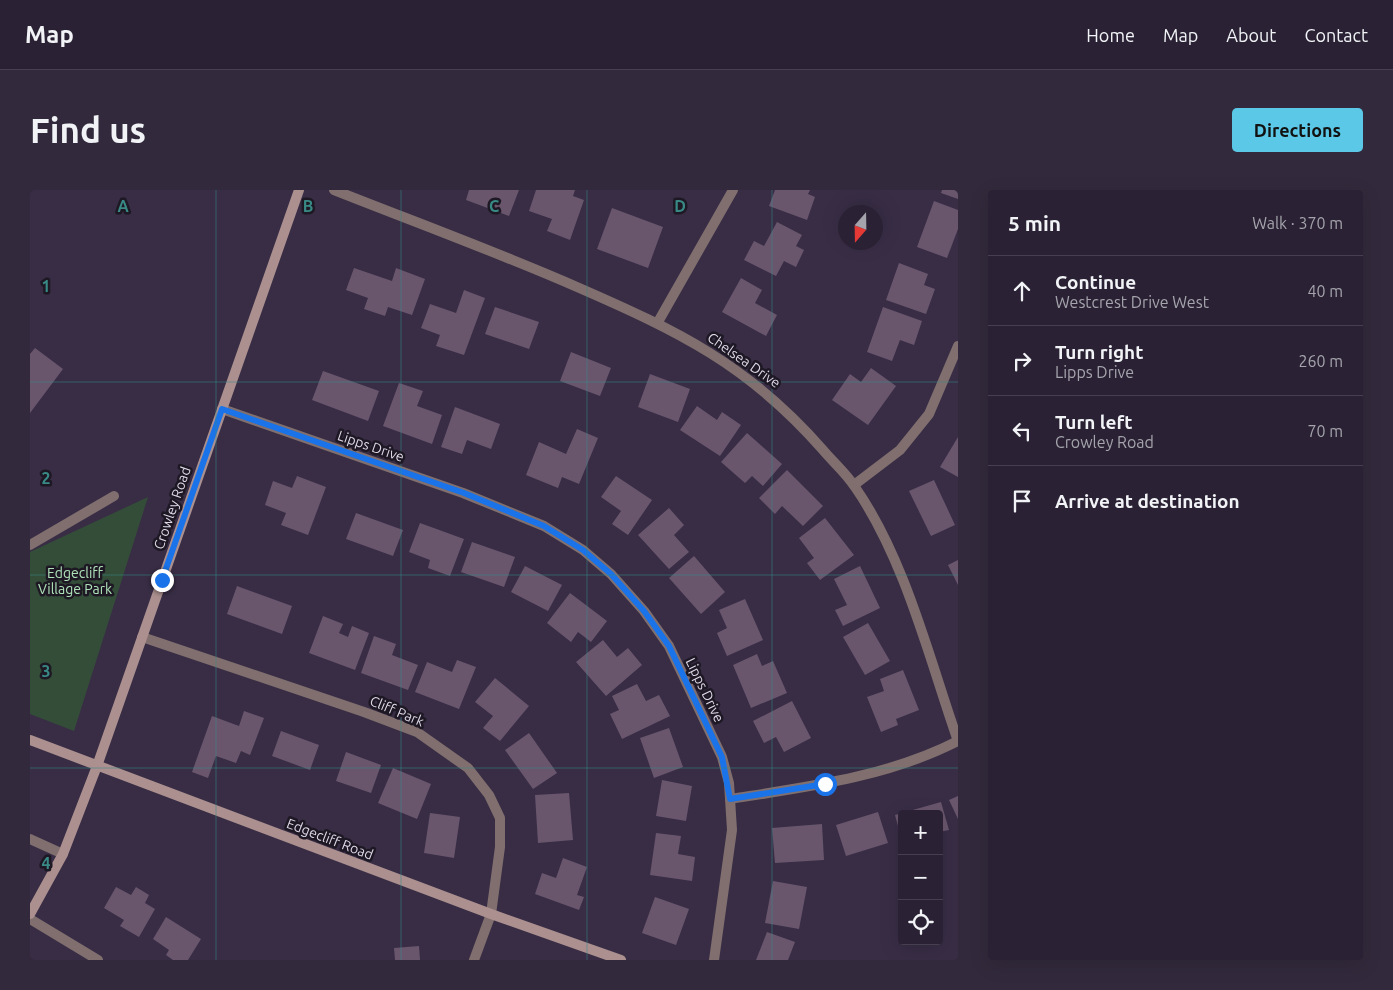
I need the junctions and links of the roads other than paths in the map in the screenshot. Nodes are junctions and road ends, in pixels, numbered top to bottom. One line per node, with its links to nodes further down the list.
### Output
1 (299, 190): 6 (main road, Crowley Road)
2 (334, 190): 4 (street, Chelsea Drive)
3 (733, 190): 4 (street)
4 (658, 322): 7 (street, Chelsea Drive)
5 (958, 346): 7 (street)
6 (222, 409): 10 (main road, Crowley Road); 14 (street, Lipps Drive)
7 (854, 485): 12 (street, Chelsea Drive)
8 (114, 496): 9 (street)
9 (30, 545)
10 (142, 637): 13 (main road, Crowley Road); 18 (street, Cliff Park)
11 (30, 740): 13 (main road, Edgecliff Road)
12 (958, 741): 14 (street)
13 (97, 766): 16 (main road, Crowley Road); 18 (main road, Edgecliff Road)
14 (730, 799): 23 (street, Lipps Drive)
15 (30, 839): 16 (street)
16 (63, 854): 17 (main road, Crowley Road)
17 (30, 914)
18 (491, 914): 21 (street, Cliff Park); 22 (main road, Edgecliff Road)
19 (30, 919): 20 (street)
20 (98, 960)
21 (474, 960)
22 (621, 960)
23 (714, 960)

